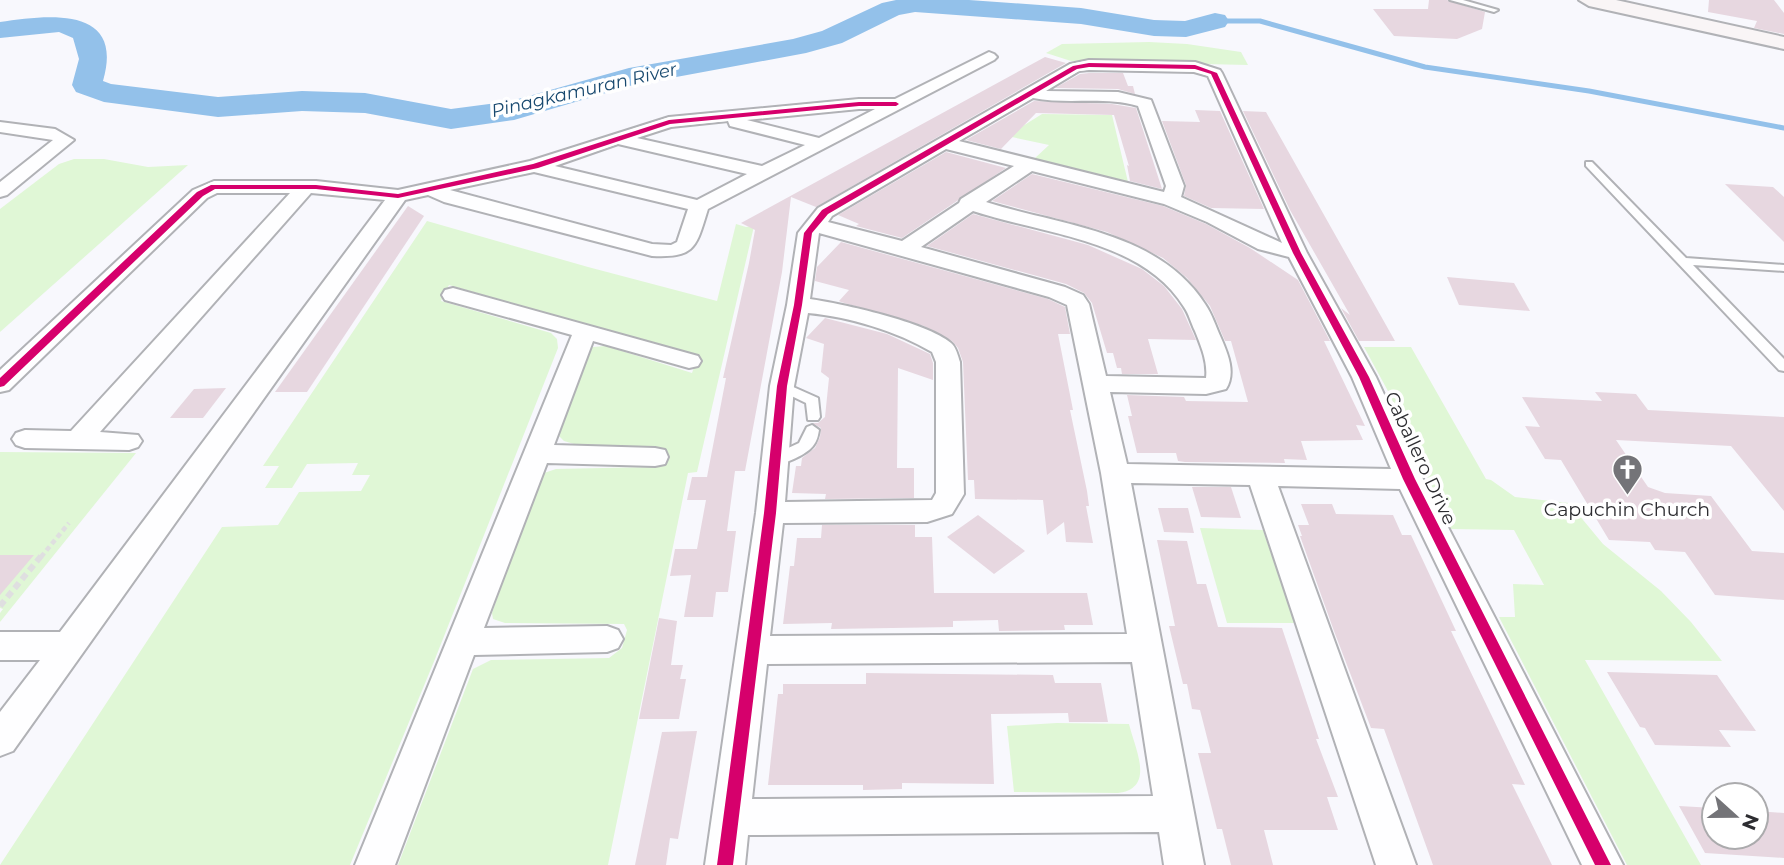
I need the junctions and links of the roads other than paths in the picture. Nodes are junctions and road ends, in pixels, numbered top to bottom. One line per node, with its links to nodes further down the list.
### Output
1 (1454, 0): 2 (lane)
2 (1494, 0)
3 (1589, 0): 4 (main road)
4 (1784, 43)
5 (989, 57): 7 (street)
6 (1033, 93): 12 (street); 21 (street); 26 (street, Caballero Drive)
7 (896, 104): 8 (street); 11 (street)
8 (728, 116): 10 (street); 11 (street)
9 (0, 127): 19 (street)
10 (617, 139): 15 (street); 16 (street)
11 (819, 143): 16 (street)
12 (944, 143): 13 (street); 24 (street)
13 (1030, 164): 21 (street); 22 (street)
14 (1588, 164): 27 (lane)
15 (536, 166): 18 (street); 23 (street)
16 (762, 172): 23 (street)
17 (306, 187): 20 (street); 34 (street); 38 (street)
18 (432, 187): 20 (street); 23 (street)
19 (0, 191)
20 (398, 197): 50 (street)
21 (1171, 200): 26 (street)
22 (968, 203): 25 (street); 35 (street)
23 (699, 206)
24 (812, 226): 25 (street); 30 (street)
25 (904, 249): 35 (street)
26 (1297, 253): 45 (street, Caballero Drive)
27 (1681, 261): 28 (lane); 33 (lane)
28 (1784, 268)
29 (453, 295): 31 (street)
30 (798, 305): 36 (street); 46 (street)
31 (584, 334): 32 (street); 40 (street)
32 (689, 361)
33 (1784, 367)
34 (0, 384)
35 (1095, 384): 43 (street)
36 (782, 386): 42 (street); 42 (lane)
37 (25, 439): 38 (street)
38 (78, 440): 39 (street)
39 (129, 440)
40 (536, 454): 41 (street); 48 (street)
41 (655, 457)
42 (776, 460): 46 (street)
43 (1115, 473): 44 (street); 51 (street)
44 (1259, 475): 45 (street); 59 (street)
45 (1409, 479): 60 (street, Caballero Drive)
46 (770, 513): 52 (street)
47 (607, 639): 48 (street)
48 (463, 642): 56 (street)
49 (0, 646): 50 (street)
50 (69, 646): 53 (street)
51 (1144, 648): 52 (street); 54 (street)
52 (752, 650): 55 (street)
53 (0, 740)
54 (1174, 814): 55 (street); 58 (street)
55 (732, 817): 57 (street)
56 (375, 865)
57 (725, 865)
58 (1184, 865)
59 (1396, 865)
60 (1603, 865)

